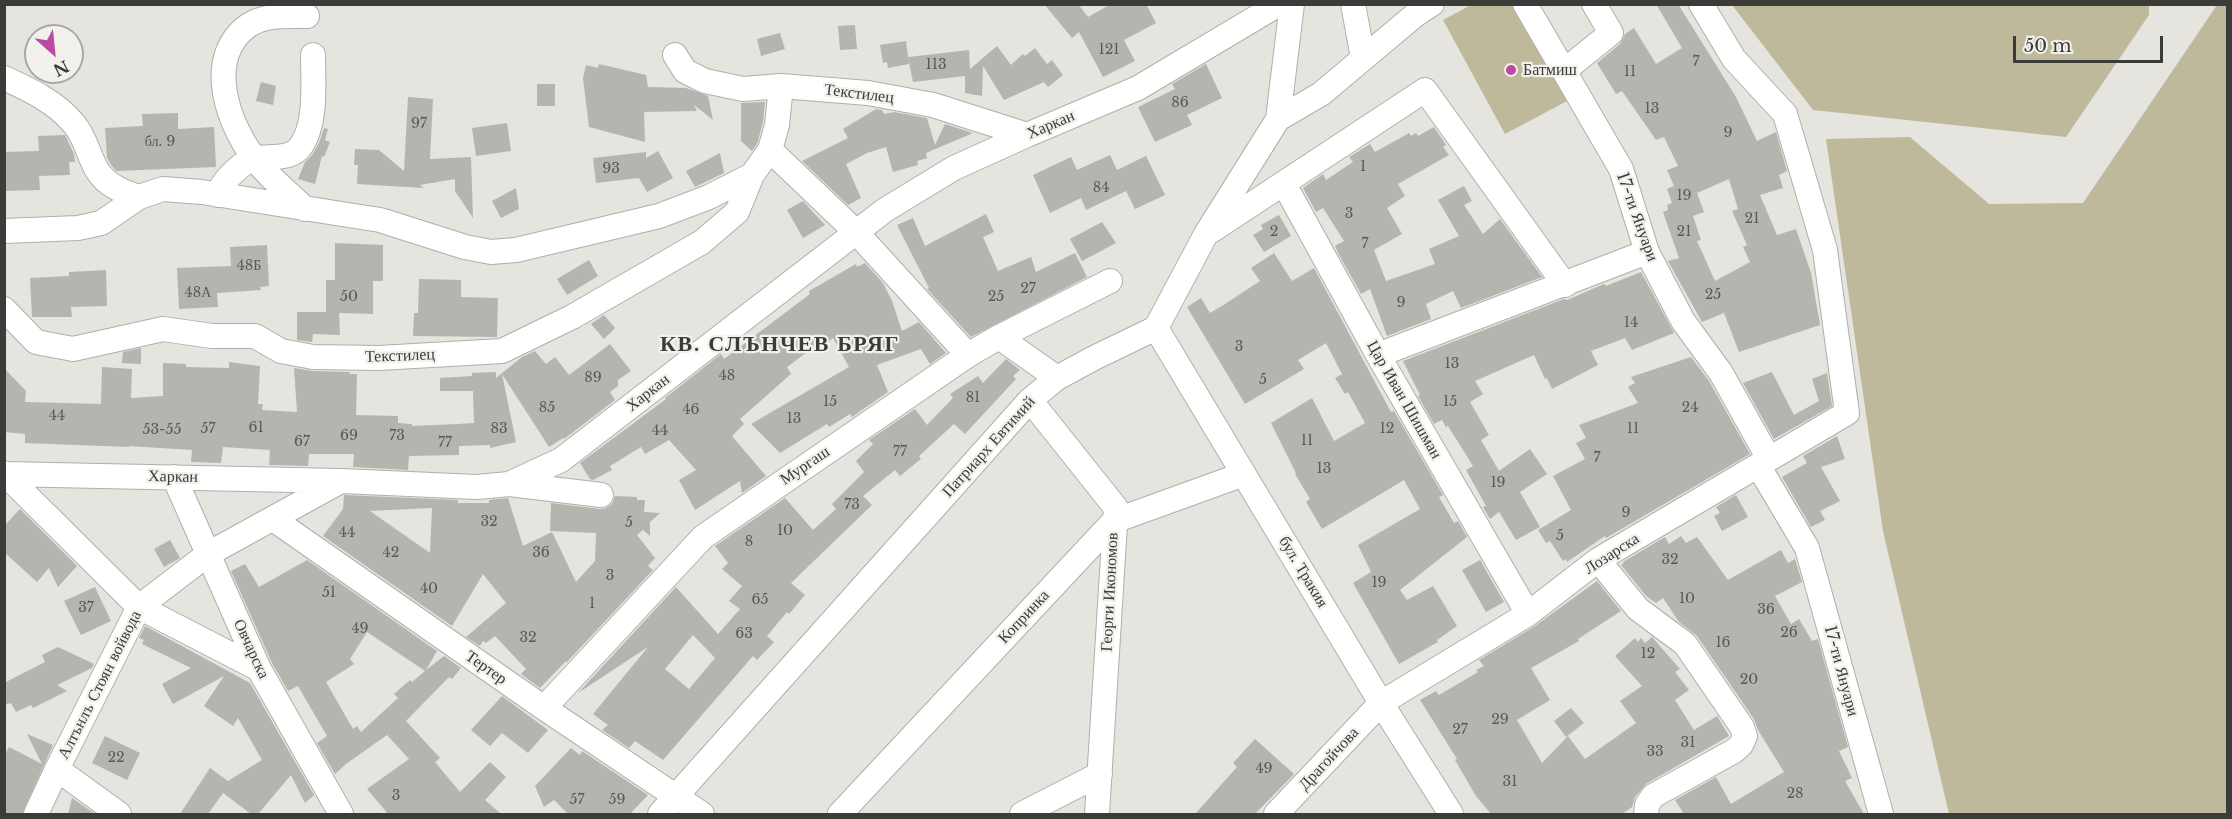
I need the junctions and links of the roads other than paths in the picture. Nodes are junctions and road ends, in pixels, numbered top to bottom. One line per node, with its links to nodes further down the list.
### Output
1 (1278, 4): 16 (street, Харкан)
2 (1292, 4): 15 (street)
3 (1353, 4): 11 (street)
4 (1432, 4): 11 (street)
5 (1525, 4): 12 (street, 17-ти Януари)
6 (1594, 4): 12 (street)
7 (1701, 4): 37 (street, Лозарска)
8 (307, 16): 18 (street)
9 (313, 55): 18 (street)
10 (675, 55): 14 (street)
11 (1363, 58): 15 (street)
12 (1564, 71): 27 (street, 17-ти Януари)
13 (4, 78): 22 (street)
14 (781, 86): 16 (street, Текстилец); 17 (street, Текстилец)
15 (1278, 119): 26 (street)
16 (1027, 135): 25 (street, Харкан)
17 (770, 150): 19 (street, Текстилец); 25 (street)
18 (254, 158): 21 (street); 23 (street)
19 (752, 175): 23 (street, Текстилец); 30 (street, Текстилец)
20 (1284, 184): 26 (street); 29 (street); 34 (street, Цар Иван Шишман)
21 (218, 195): 22 (street, Текстилец); 23 (street, Текстилец)
22 (139, 197): 24 (street, Текстилец)
23 (305, 209)
24 (4, 231)
25 (856, 232): 33 (street); 42 (street, Харкан)
26 (1206, 234): 31 (street)
27 (1647, 252): 29 (street); 37 (street, 17-ти Януари)
28 (1110, 281): 32 (street, Мургаш)
29 (1565, 285): 34 (street)
30 (4, 309)
31 (1156, 328): 35 (street, Патриарх Евтимий); 39 (street, бул. Тракия)
32 (999, 337): 33 (street, Мургаш); 35 (street)
33 (968, 355): 52 (street, Мургаш)
34 (1378, 355): 49 (street, Цар Иван Шишман)
35 (1057, 378): 36 (street, Патриарх Евтимий)
36 (1030, 400): 45 (street, Георги Икономов); 55 (street, Патриарх Евтимий)
37 (1764, 463): 47 (street, Лозарска); 66 (street, 17-ти Януари)
38 (5, 473): 40 (street, Харкан); 48 (street, Харкан)
39 (1244, 474): 45 (street, Копринка); 51 (street, бул. Тракия)
40 (174, 477): 41 (street, Харкан); 46 (street, Овчарска)
41 (341, 481): 42 (street, Харкан); 44 (street, Алтънлъ Стоян войвода)
42 (509, 484): 43 (street)
43 (601, 495)
44 (273, 519): 46 (street, Алтънлъ Стоян войвода); 52 (street, Тертер)
45 (1113, 521): 54 (street, Георги Икономов); 60 (street, Копринка)
46 (208, 554): 48 (street, Алтънлъ Стоян войвода); 50 (street, Овчарска)
47 (1598, 560): 49 (street, Лозарска); 65 (street)
48 (139, 607): 50 (street, Харкан); 53 (street, Алтънлъ Стоян войвода)
49 (1528, 614): 51 (street, Лозарска)
50 (259, 669): 58 (street, Овчарска)
51 (1381, 703): 63 (street, Драгойчова); 64 (street, бул. Тракия)
52 (544, 708): 55 (street, Тертер)
53 (57, 769): 56 (street, Алтънлъ Стоян войвода); 57 (street)
54 (1100, 774): 61 (street); 62 (street, Георги Икономов)
55 (668, 806): 59 (street, Тертер)
56 (36, 814)
57 (119, 814)
58 (341, 814)
59 (702, 814)
60 (840, 814)
61 (1022, 814)
62 (1097, 814)
63 (1276, 814)
64 (1451, 814)
65 (1646, 814)
66 (1881, 814)

